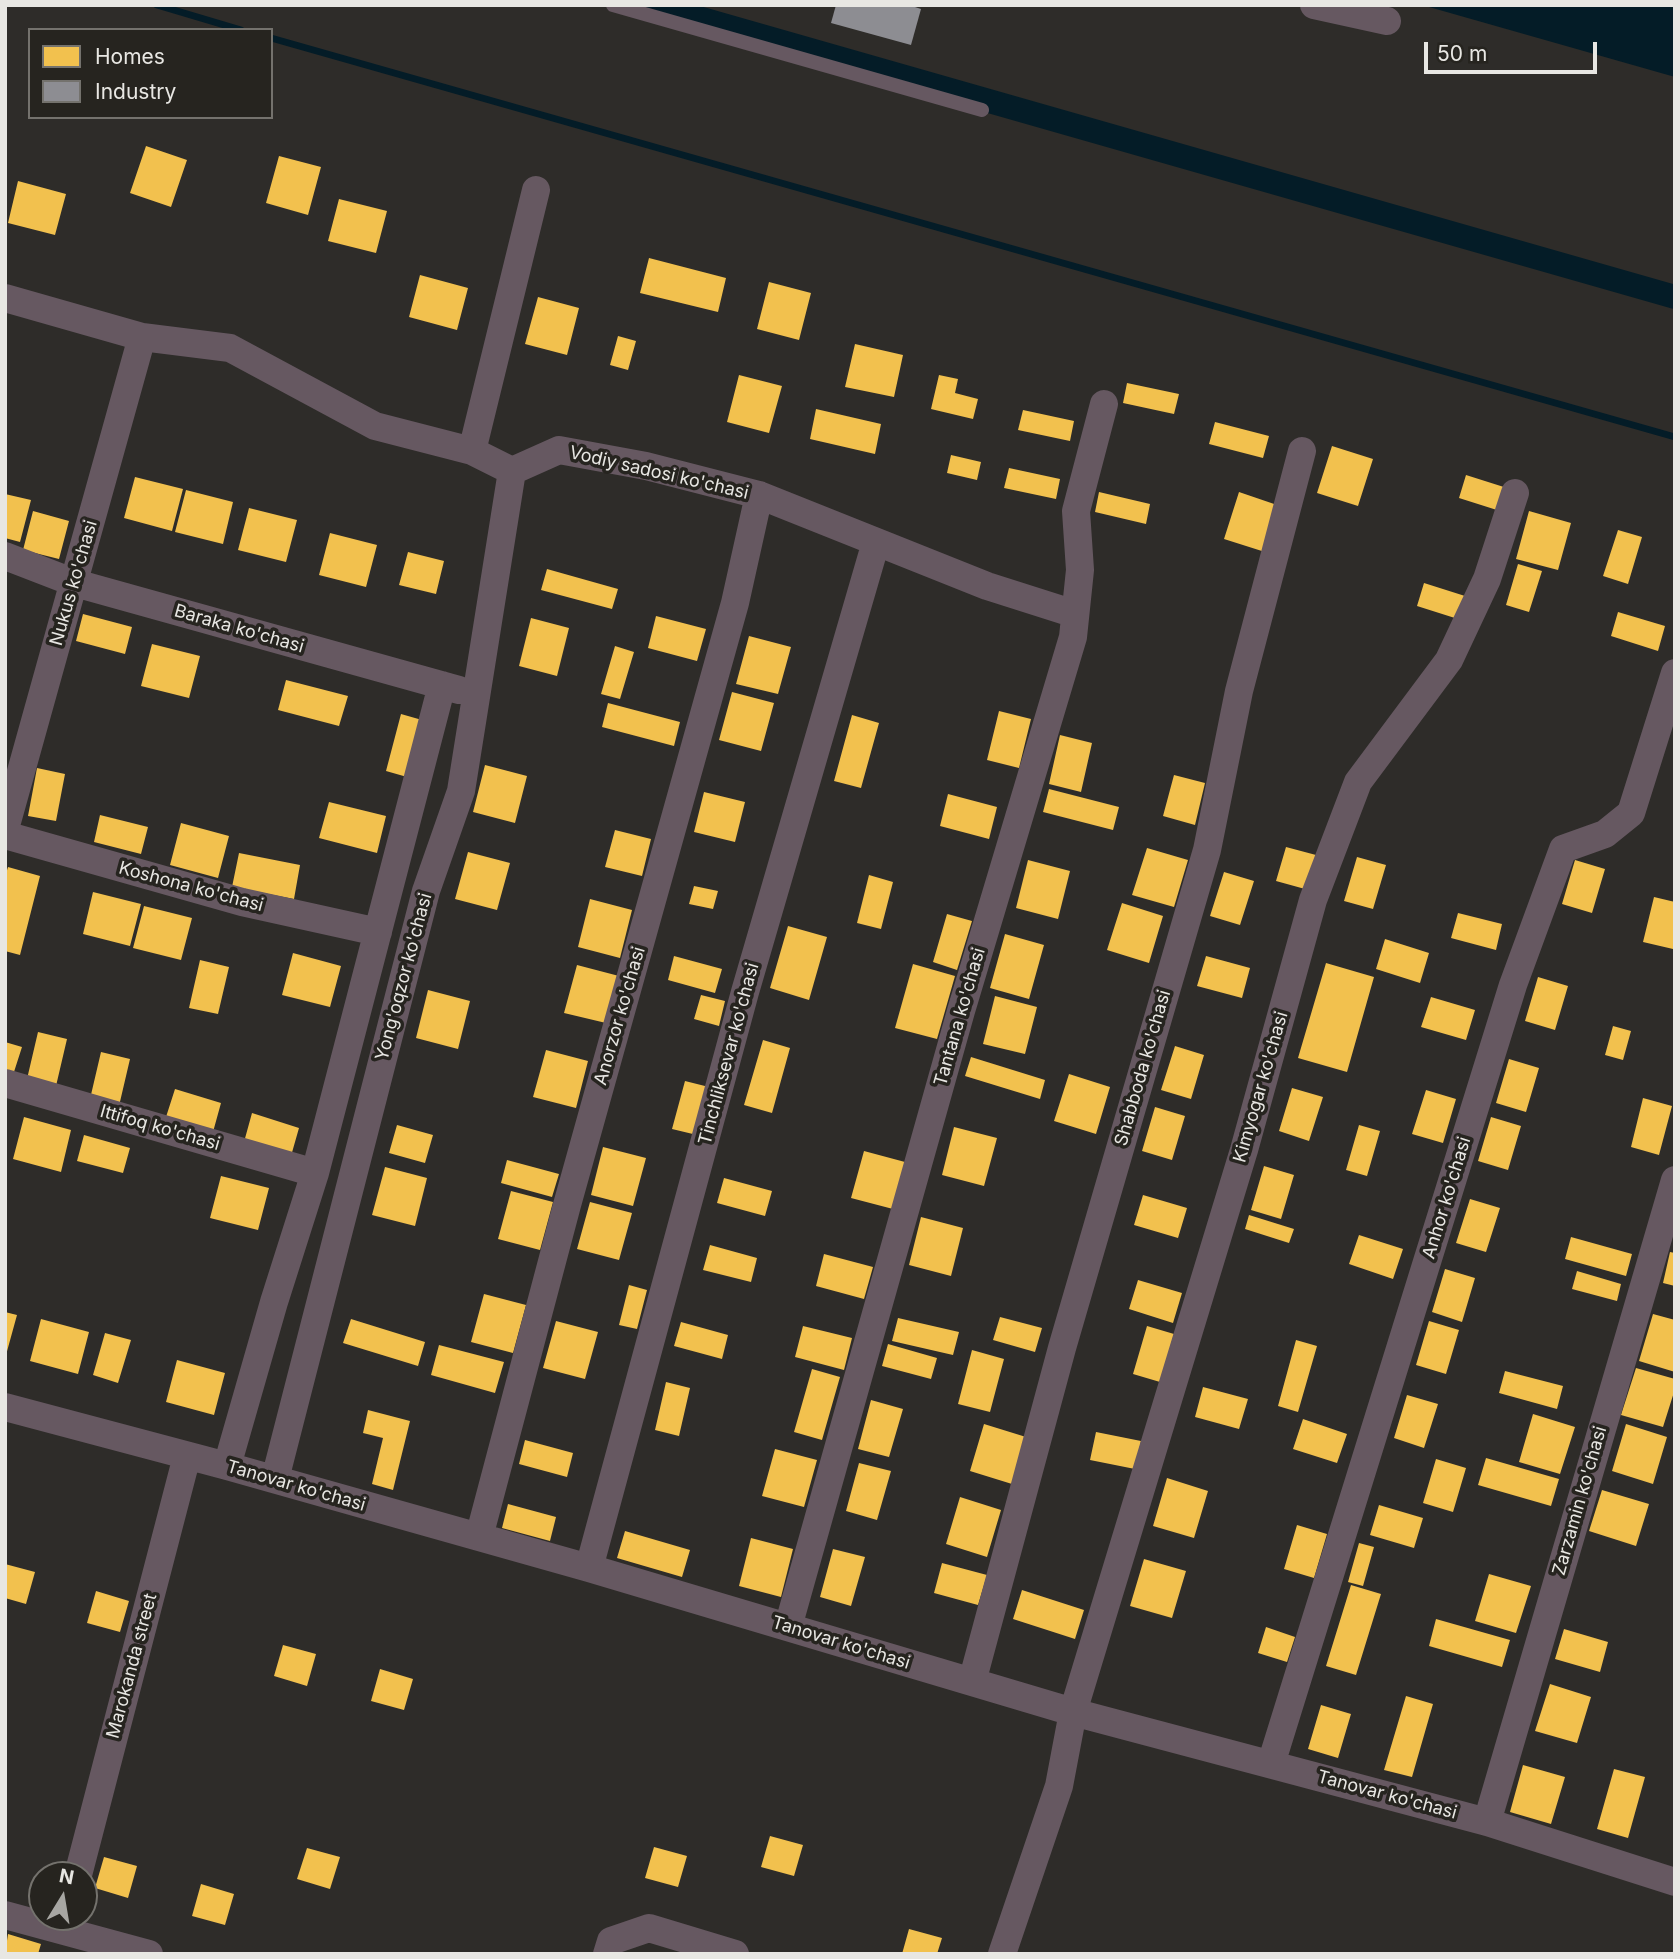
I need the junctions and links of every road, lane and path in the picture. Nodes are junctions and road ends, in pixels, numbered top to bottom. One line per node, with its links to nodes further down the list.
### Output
1 (613, 5): 4 (lane)
2 (1314, 5): 3 (street)
3 (1387, 20)
4 (982, 110)
5 (536, 190): 9 (street)
6 (5, 298): 7 (street)
7 (142, 337): 9 (street); 16 (street, Nukus ko'chasi)
8 (1104, 404): 17 (street, Tantana ko'chasi)
9 (472, 451): 11 (street)
10 (1302, 451): 34 (street, Shabboda ko'chasi)
11 (512, 471): 13 (street, Vodiy sadosi ko'chasi); 20 (street, Yong'oqzor ko'chasi)
12 (1515, 493): 35 (street, Kimyogar ko'chasi)
13 (759, 495): 14 (street, Vodiy sadosi ko'chasi); 31 (street, Anorzor ko'chasi)
14 (876, 542): 17 (street, Vodiy sadosi ko'chasi); 32 (street, Tinchliksevar ko'chasi)
15 (5, 556): 16 (street, Baraka ko'chasi)
16 (75, 583): 19 (street, Baraka ko'chasi); 21 (street, Nukus ko'chasi)
17 (1075, 614): 33 (street, Tantana ko'chasi)
18 (1675, 673): 36 (street, Anhor ko'chasi)
19 (442, 685): 20 (street, Baraka ko'chasi); 23 (street)
20 (476, 694): 30 (street, Yong'oqzor ko'chasi)
21 (5, 829)
22 (5, 835): 23 (street, Koshona ko'chasi)
23 (378, 932): 25 (street)
24 (5, 1083): 25 (street, Ittifoq ko'chasi)
25 (315, 1173): 29 (street)
26 (1675, 1180): 37 (street, Zarzamin ko'chasi)
27 (5, 1407): 28 (street, Tanovar ko'chasi)
28 (187, 1456): 29 (street, Tanovar ko'chasi); 38 (street, Marokanda street)
29 (227, 1466): 30 (street, Tanovar ko'chasi)
30 (275, 1479): 31 (street, Tanovar ko'chasi)
31 (479, 1537): 32 (street, Tanovar ko'chasi)
32 (589, 1568): 33 (street, Tanovar ko'chasi)
33 (788, 1627): 34 (street, Tanovar ko'chasi)
34 (972, 1682): 35 (street, Tanovar ko'chasi)
35 (1073, 1712): 36 (street, Tanovar ko'chasi); 45 (street, Kimyogar ko'chasi)
36 (1271, 1765): 37 (street, Tanovar ko'chasi)
37 (1487, 1822): 39 (street, Tanovar ko'chasi)
38 (82, 1861)
39 (1675, 1882)
40 (5, 1915): 41 (street)
41 (70, 1935): 42 (street)
42 (149, 1954)
43 (607, 1954): 44 (street)
44 (735, 1954)
45 (1002, 1954)

